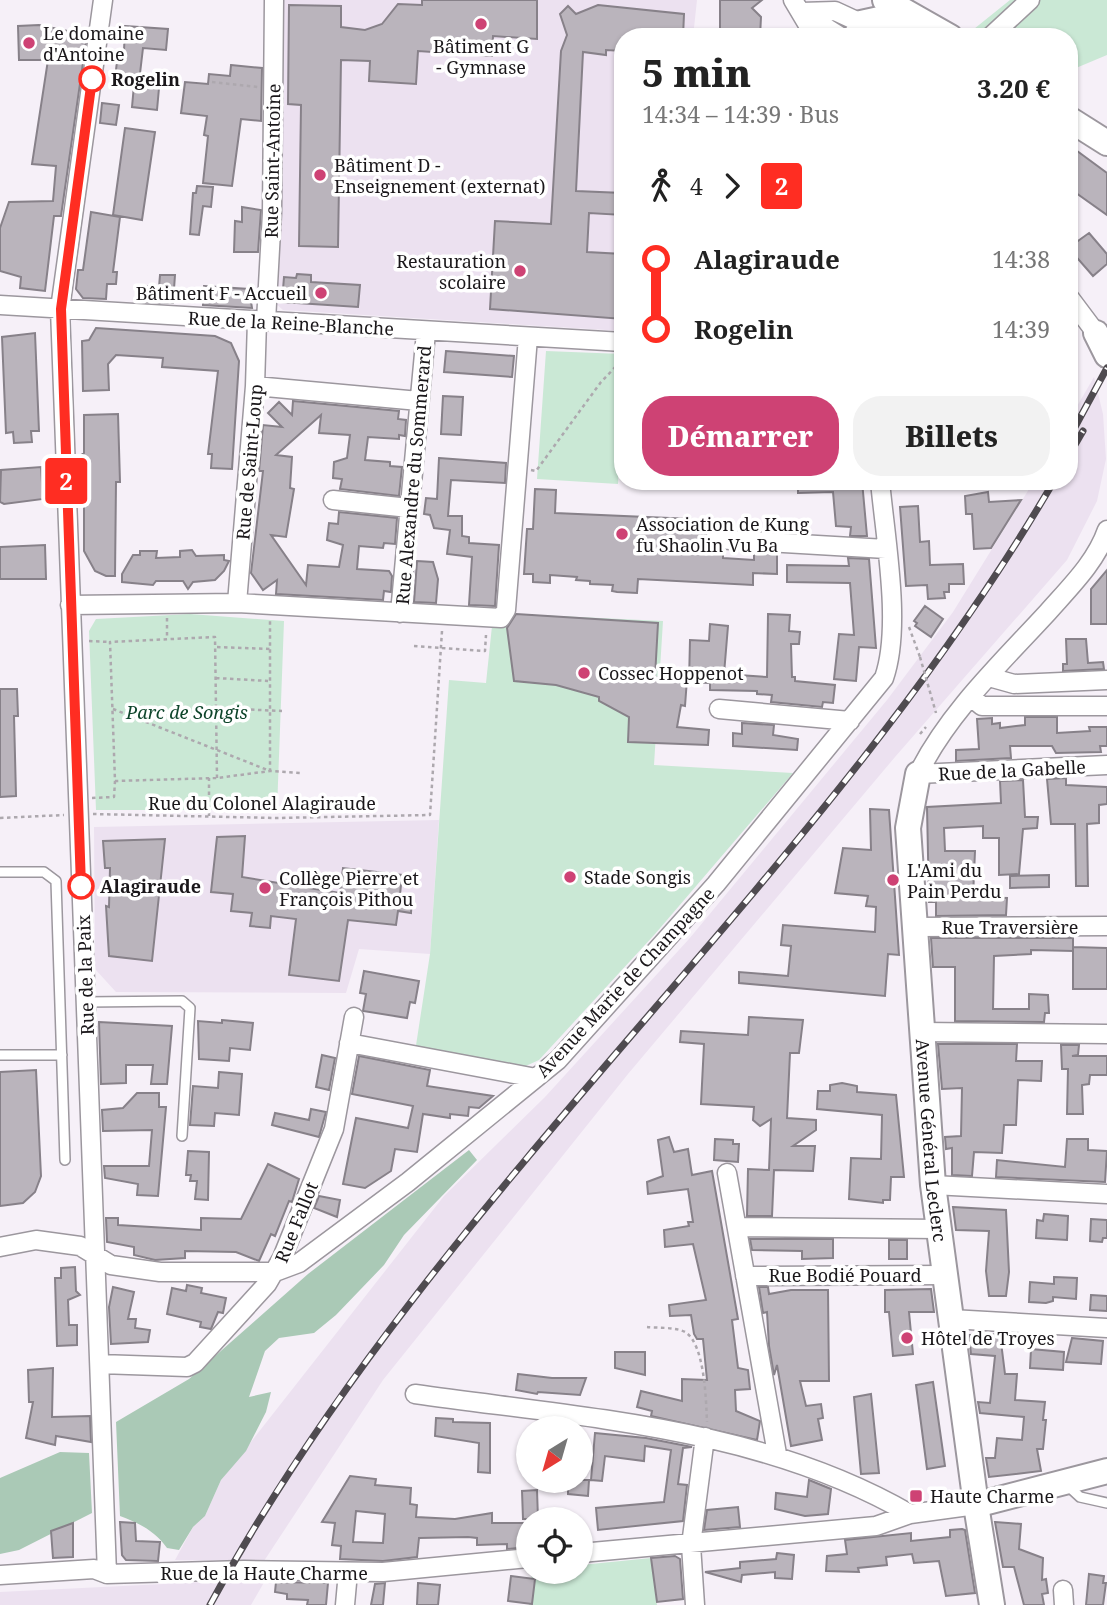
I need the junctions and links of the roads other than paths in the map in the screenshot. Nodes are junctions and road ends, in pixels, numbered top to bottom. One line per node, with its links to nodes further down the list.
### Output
1 (103, 0): 15 (street, Rue de la Paix)
2 (274, 0): 17 (street, Rue Saint-Antoine)
3 (885, 0): 6 (main road)
4 (1030, 0): 11 (street)
5 (797, 6): 7 (street); 8 (street); 9 (street)
6 (921, 22): 7 (main road); 10 (main road)
7 (863, 27)
8 (810, 28)
9 (828, 28)
10 (933, 28)
11 (1000, 28)
12 (1078, 124): 13 (main road)
13 (1107, 144)
14 (0, 305): 15 (street, Rue de la Reine-Blanche)
15 (61, 309): 17 (street, Rue de la Reine-Blanche); 31 (street, Rue de la Paix)
16 (1078, 310): 21 (street)
17 (262, 321): 18 (street, Rue de la Reine-Blanche); 22 (street, Rue de Saint-Loup)
18 (426, 332): 19 (street, Rue de la Reine-Blanche); 23 (street, Rue Alexandre du Sommerard)
19 (528, 337): 20 (street, Rue de la Reine-Blanche); 32 (street, Rue Alexandre du Sommerard)
20 (614, 342)
21 (1102, 344)
22 (255, 386): 23 (street); 30 (street, Rue de Saint-Loup)
23 (419, 401): 26 (street, Rue Alexandre du Sommerard)
24 (881, 490): 29 (street, Avenue Marie de Champagne)
25 (333, 500): 26 (street)
26 (409, 508): 32 (street, Rue Alexandre du Sommerard)
27 (1107, 530): 33 (street)
28 (715, 539): 29 (street)
29 (886, 549): 38 (street, Avenue Marie de Champagne)
30 (237, 603): 31 (street); 32 (street)
31 (67, 612): 44 (street, Rue de la Paix)
32 (400, 613)
33 (989, 677): 34 (street); 35 (street)
34 (1107, 680)
35 (971, 698): 36 (street); 40 (street)
36 (1107, 706)
37 (719, 709): 38 (street)
38 (850, 722): 51 (street, Avenue Marie de Champagne)
39 (1107, 765): 40 (street, Rue de la Gabelle)
40 (918, 774): 43 (main road, Avenue Général Leclerc)
41 (0, 872): 50 (lane)
42 (1107, 926): 43 (street, Rue Traversière)
43 (914, 927): 46 (main road, Avenue Général Leclerc)
44 (86, 1002): 52 (lane); 60 (street, Rue de la Paix)
45 (354, 1017): 48 (street, Rue Fallot)
46 (920, 1032): 47 (street); 55 (main road, Avenue Général Leclerc)
47 (1107, 1034)
48 (349, 1043): 51 (street); 61 (street, Rue Fallot)
49 (0, 1055): 50 (lane)
50 (62, 1055): 53 (lane)
51 (536, 1078): 61 (street, Avenue Marie de Champagne)
52 (182, 1136)
53 (65, 1160)
54 (727, 1173): 57 (street, Rue Bodié Pouard)
55 (933, 1185): 56 (street); 58 (main road, Avenue Général Leclerc)
56 (1107, 1194)
57 (737, 1227): 58 (street); 63 (street, Rue Bodié Pouard)
58 (939, 1229): 62 (main road, Avenue Général Leclerc)
59 (0, 1247): 60 (street, Avenue Marie de Champagne)
60 (97, 1256): 61 (street, Avenue Marie de Champagne); 66 (street, Rue de la Paix)
61 (275, 1272): 66 (street, Rue Fallot)
62 (945, 1275): 63 (street, Rue Bodié Pouard); 64 (main road, Avenue Général Leclerc)
63 (745, 1276): 69 (street, Rue Bodié Pouard)
64 (951, 1319): 65 (street); 73 (main road, Avenue Général Leclerc)
65 (1107, 1328)
66 (100, 1364): 79 (street, Rue de la Paix)
67 (415, 1394): 68 (street)
68 (705, 1437): 69 (street); 75 (street)
69 (777, 1454): 74 (street)
70 (1107, 1471): 71 (main road)
71 (1065, 1482): 72 (lane); 73 (main road)
72 (1107, 1503)
73 (976, 1505): 74 (street); 83 (main road, Avenue Général Leclerc)
74 (910, 1514): 75 (street)
75 (691, 1545): 76 (street); 82 (street)
76 (593, 1552)
77 (516, 1559): 78 (street, Rue de la Haute Charme)
78 (348, 1572): 79 (street, Rue de la Haute Charme); 81 (street)
79 (107, 1574): 80 (street, Rue de la Haute Charme)
80 (0, 1575)
81 (345, 1605)
82 (695, 1605)
83 (992, 1605)

